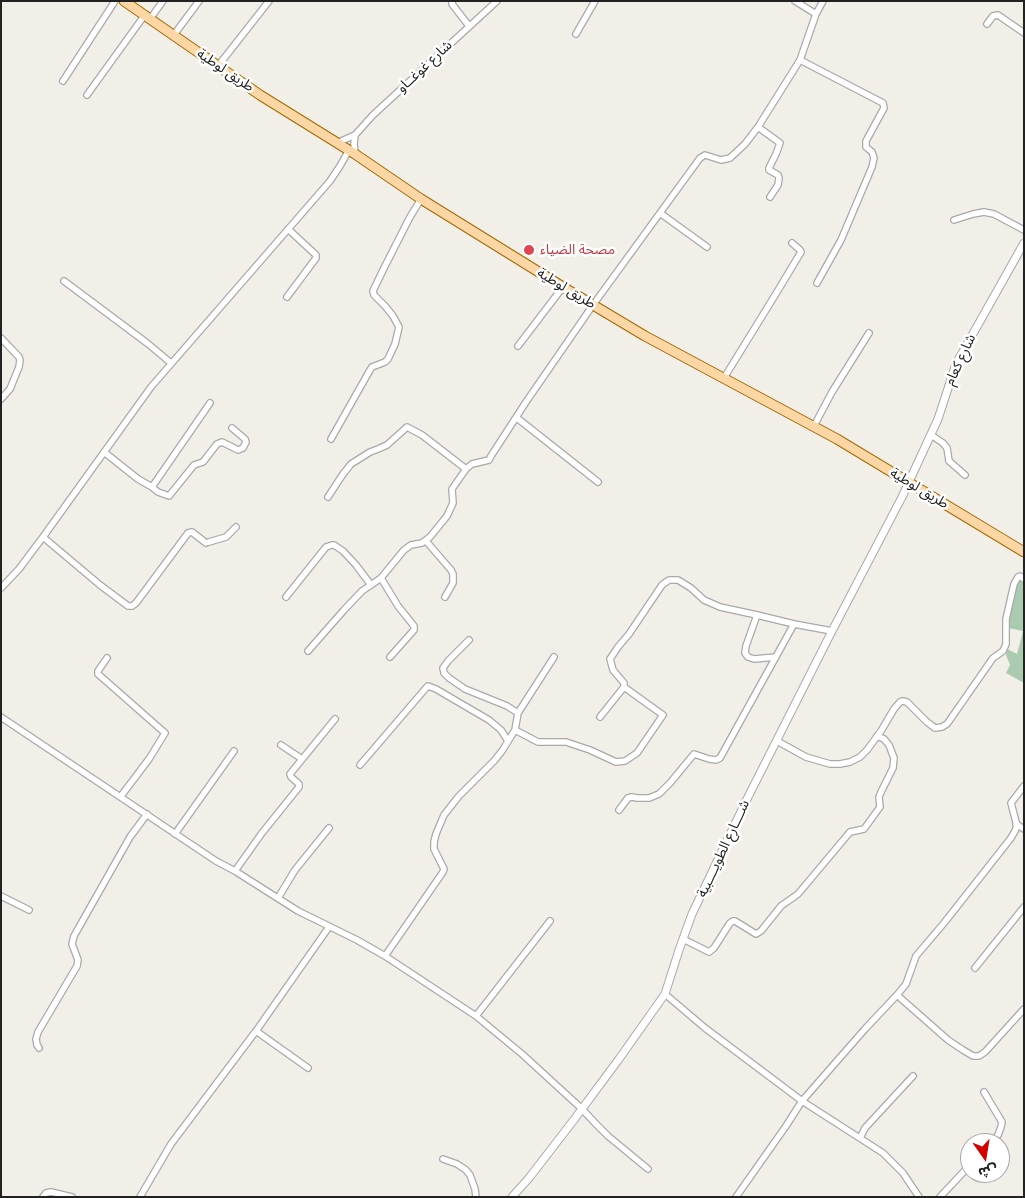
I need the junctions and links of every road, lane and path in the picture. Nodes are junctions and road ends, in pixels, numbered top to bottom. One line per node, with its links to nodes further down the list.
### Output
1 (115, 1): 20 (street)
2 (124, 1): 12 (main road, طريق لوطية)
3 (163, 1): 12 (street)
4 (198, 1): 17 (street)
5 (268, 1): 19 (street)
6 (452, 1): 14 (street)
7 (496, 1): 14 (street, شارع غوغــاو)
8 (595, 1): 16 (street)
9 (796, 1): 11 (street)
10 (823, 1): 11 (street)
11 (816, 14): 18 (street)
12 (147, 18): 17 (main road, طريق لوطية); 21 (street)
13 (987, 24): 15 (street)
14 (468, 26): 23 (street, شارع غوغــاو)
15 (1024, 33)
16 (576, 34)
17 (173, 36): 19 (main road, طريق لوطية)
18 (800, 60): 22 (street); 36 (street)
19 (218, 66): 24 (main road, طريق لوطية)
20 (63, 81)
21 (87, 95)
22 (758, 127): 26 (street); 28 (street)
23 (355, 135): 24 (street); 25 (street)
24 (337, 143): 25 (main road, طريق لوطية)
25 (352, 152): 27 (main road, طريق لوطية); 30 (street)
26 (770, 197)
27 (421, 199): 37 (main road, طريق لوطية); 51 (street)
28 (660, 213): 34 (street); 39 (street)
29 (954, 220): 31 (street)
30 (288, 229): 38 (street); 43 (street)
31 (1024, 230)
32 (1024, 243): 50 (street, شارع كعام)
33 (792, 244): 44 (street)
34 (707, 247)
35 (64, 281): 43 (street)
36 (817, 283)
37 (563, 287): 39 (main road, طريق لوطية); 42 (street)
38 (287, 298)
39 (593, 305): 44 (main road, طريق لوطية); 47 (street)
40 (869, 332): 48 (street)
41 (1, 338): 45 (street)
42 (518, 346)
43 (171, 363): 52 (street)
44 (724, 378): 48 (main road, طريق لوطية)
45 (1, 400)
46 (210, 403): 57 (street)
47 (517, 418): 53 (street); 55 (street)
48 (814, 426): 56 (main road, طريق لوطية)
49 (232, 428): 57 (street)
50 (931, 435): 54 (street); 56 (street, شارع كعام)
51 (331, 439)
52 (104, 452): 57 (street); 60 (street)
53 (466, 470): 58 (street); 61 (street)
54 (965, 475)
55 (598, 482)
56 (909, 482): 62 (main road, طريق لوطية); 71 (street, شــــارع الطويــــبية)
57 (152, 487)
58 (328, 497)
59 (236, 527): 60 (street)
60 (43, 537): 66 (street)
61 (426, 541): 63 (street); 68 (street)
62 (1024, 552)
63 (381, 578): 65 (street); 74 (street)
64 (1024, 579): 84 (street)
65 (371, 585): 67 (street); 73 (street)
66 (1, 588)
67 (286, 597)
68 (445, 597)
69 (757, 614): 70 (street); 76 (street); 78 (street)
70 (794, 624): 71 (street); 76 (street)
71 (832, 631): 86 (street, شــــارع الطويــــبية)
72 (469, 640): 79 (street)
73 (308, 651)
74 (390, 657)
75 (554, 657): 79 (street)
76 (776, 657): 93 (street)
77 (107, 658): 92 (street)
78 (624, 687): 81 (street); 83 (street)
79 (518, 713): 83 (street)
80 (1, 717): 92 (street)
81 (600, 717)
82 (335, 719): 89 (street)
83 (515, 730): 85 (street)
84 (877, 736): 86 (street); 106 (street)
85 (508, 741): 90 (street); 107 (street)
86 (777, 741): 106 (street, شــــارع الطويــــبية)
87 (281, 745): 89 (street)
88 (234, 751): 98 (street)
89 (302, 759): 99 (street)
90 (360, 765)
91 (1024, 786): 95 (street)
92 (120, 796): 94 (street)
93 (619, 810)
94 (147, 814): 98 (street); 114 (street)
95 (1016, 824): 97 (street); 110 (street)
96 (329, 828): 101 (street)
97 (1024, 830)
98 (175, 834): 99 (street)
99 (235, 871): 101 (street)
100 (1, 896): 103 (street)
101 (278, 898): 105 (street)
102 (1024, 907): 108 (street)
103 (29, 910)
104 (550, 921): 112 (street)
105 (329, 927): 107 (street); 113 (street)
106 (683, 938): 109 (street, شــــارع الطويــــبية)
107 (385, 956): 112 (street)
108 (975, 968)
109 (665, 994): 118 (street); 119 (street, شــــارع الطويــــبية)
110 (897, 996): 111 (street); 118 (street)
111 (1024, 1009)
112 (476, 1016): 119 (street)
113 (256, 1031): 115 (street); 127 (street)
114 (39, 1048)
115 (308, 1068)
116 (913, 1076): 121 (street)
117 (984, 1092): 120 (street)
118 (802, 1101): 121 (street); 130 (street)
119 (581, 1108): 123 (street); 129 (street, شــــارع الطويــــبية)
120 (999, 1133)
121 (860, 1138): 131 (street)
122 (443, 1159): 128 (street)
123 (648, 1169)
124 (960, 1176): 132 (street)
125 (43, 1197): 126 (street)
126 (72, 1197)
127 (140, 1197)
128 (476, 1197)
129 (512, 1197)
130 (736, 1197)
131 (919, 1197)
132 (940, 1197)

